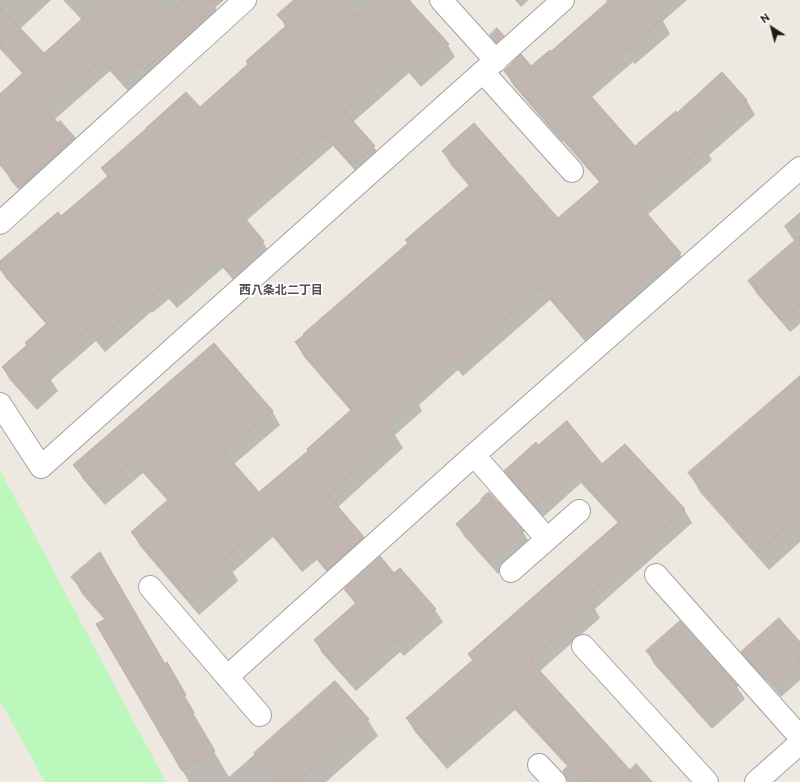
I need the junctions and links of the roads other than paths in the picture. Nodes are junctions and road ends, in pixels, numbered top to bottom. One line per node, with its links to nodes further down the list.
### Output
1 (245, 0): 7 (street)
2 (441, 0): 4 (street)
3 (563, 0): 4 (street)
4 (490, 66): 6 (street); 8 (street)
5 (800, 168): 9 (street)
6 (572, 171)
7 (0, 223)
8 (0, 404)
9 (474, 455): 11 (street); 16 (street)
10 (579, 511): 11 (street)
11 (547, 539): 12 (street)
12 (511, 571)
13 (656, 576): 18 (street)
14 (150, 587): 16 (street)
15 (583, 646): 22 (street)
16 (227, 677): 17 (street)
17 (260, 715)
18 (800, 737)
19 (800, 743): 23 (street)
20 (540, 765): 21 (street)
21 (555, 782)
22 (707, 782)
23 (756, 782)

